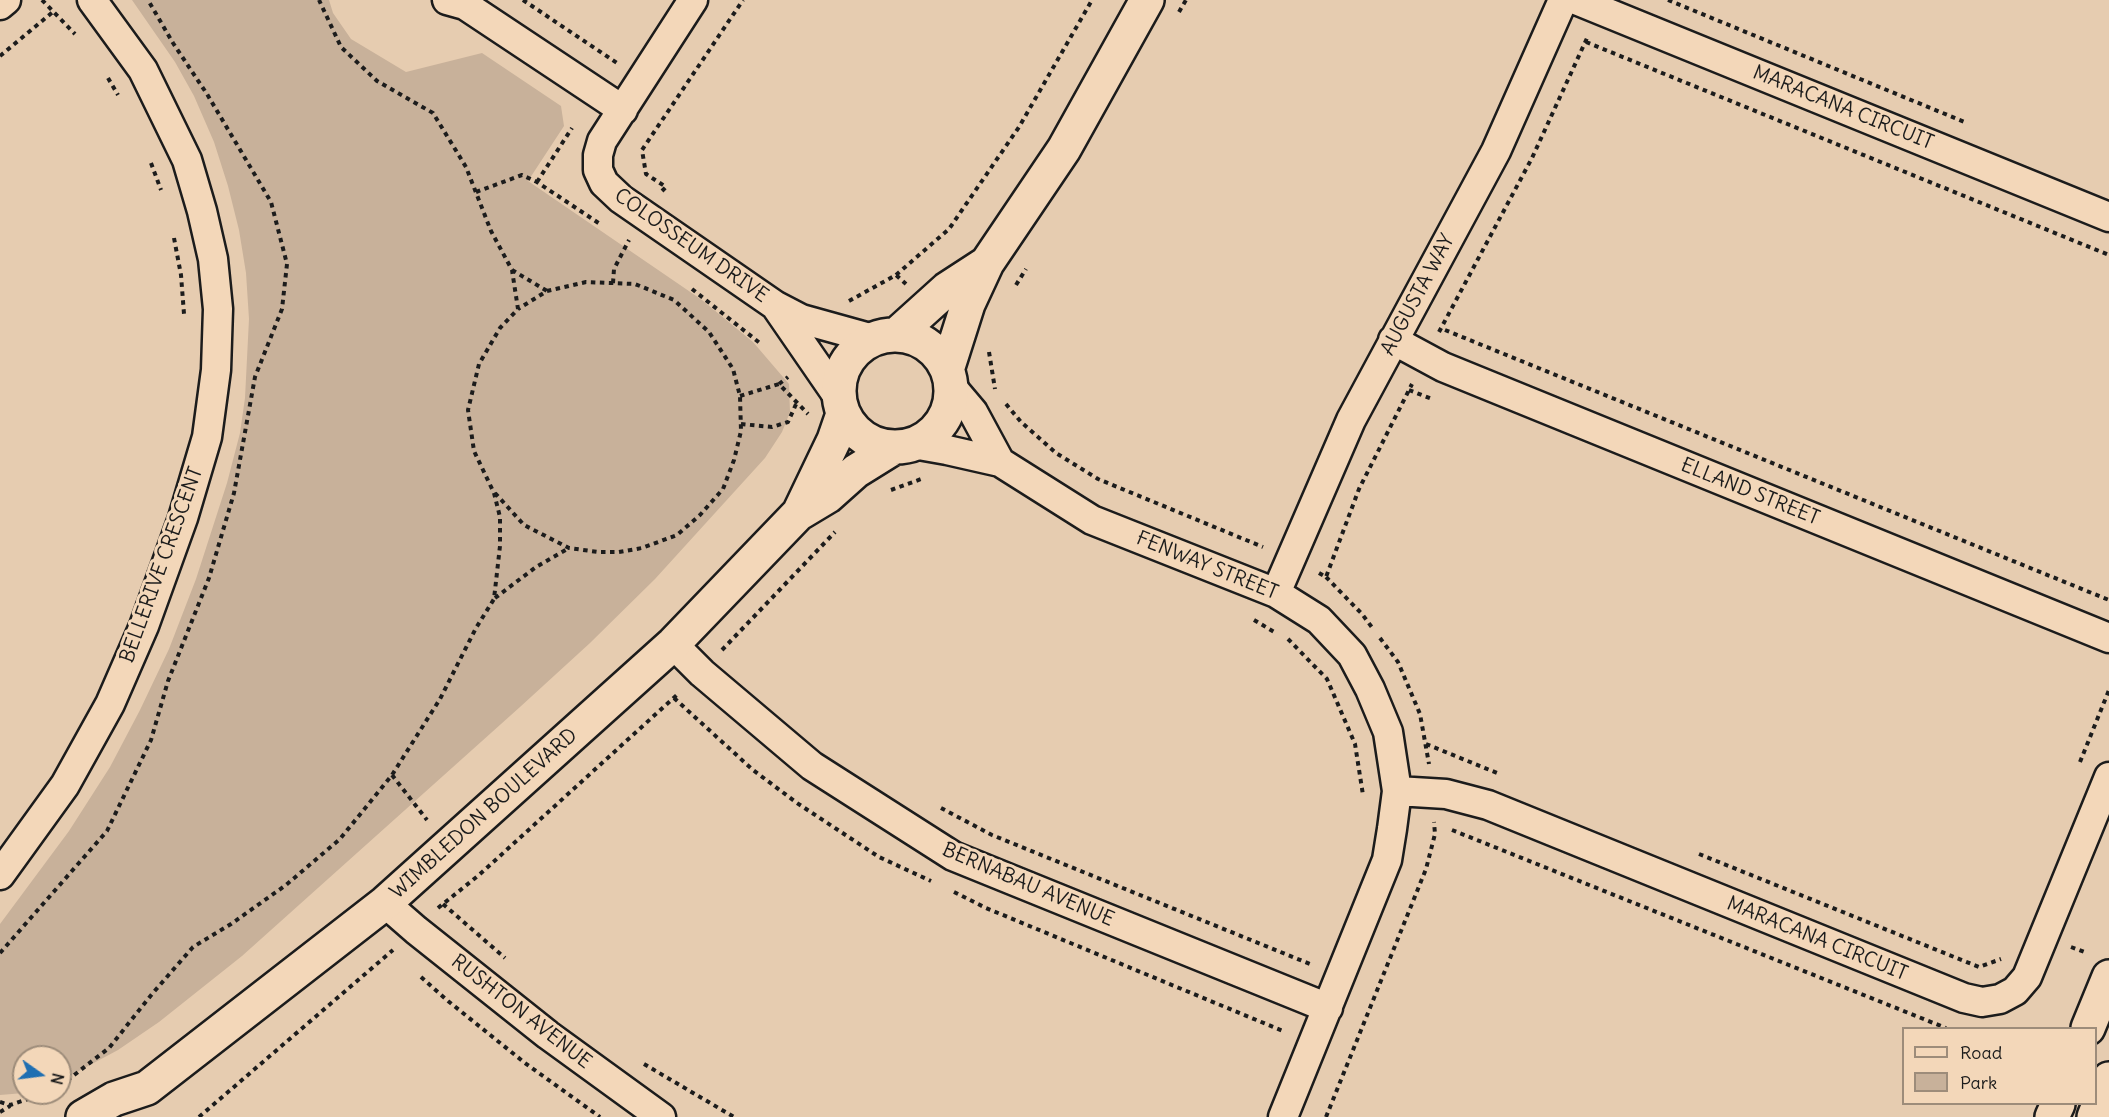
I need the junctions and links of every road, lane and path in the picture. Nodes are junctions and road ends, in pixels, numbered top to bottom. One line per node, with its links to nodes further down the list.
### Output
1 (6, 0): 14 (street)
2 (42, 0): 15 (path)
3 (92, 0): 71 (street, BELLERIVE CRESCENT)
4 (319, 0): 25 (path)
5 (447, 0): 22 (street)
6 (523, 0): 19 (path)
7 (693, 0): 22 (street, COLOSSEUM DRIVE)
8 (743, 0): 27 (path)
9 (1092, 0): 37 (path)
10 (1147, 0): 35 (street)
11 (1563, 0): 46 (street, AUGUSTA WAY)
12 (1576, 0): 28 (street, MARACANA CIRCUIT)
13 (1668, 0): 23 (path)
14 (0, 5)
15 (54, 11): 16 (path); 18 (path)
16 (79, 37)
17 (1586, 42): 34 (path)
18 (0, 56)
19 (617, 63)
20 (105, 74): 21 (path)
21 (123, 102)
22 (623, 110): 27 (street, COLOSSEUM DRIVE)
23 (1977, 127)
24 (150, 160): 26 (path)
25 (476, 192): 29 (path); 36 (path)
26 (162, 193)
27 (645, 216): 32 (path); 41 (street, COLOSSEUM DRIVE)
28 (2109, 217)
29 (609, 231)
30 (173, 235): 43 (path)
31 (618, 237): 32 (path)
32 (627, 243): 33 (path); 38 (path)
33 (636, 249)
34 (2109, 255)
35 (987, 263): 45 (street); 48 (street)
36 (512, 270): 40 (path); 42 (path)
37 (896, 275)
38 (613, 283): 40 (path); 51 (path)
39 (688, 286): 47 (path)
40 (547, 291): 42 (path)
41 (776, 306): 45 (street, COLOSSEUM DRIVE); 50 (street, COLOSSEUM DRIVE)
42 (518, 309): 54 (path)
43 (184, 322)
44 (1441, 329): 59 (path)
45 (885, 337): 48 (street); 50 (street)
46 (1393, 340): 57 (street, AUGUSTA WAY); 61 (street, ELLAND STREET)
47 (766, 350)
48 (949, 378): 52 (street); 53 (street, FENWAY STREET)
49 (797, 402): 51 (path)
50 (841, 406): 52 (street); 55 (street, WIMBLEDON BOULEVARD)
51 (741, 424): 56 (path)
52 (903, 446): 53 (street, FENWAY STREET); 55 (street, WIMBLEDON BOULEVARD)
53 (1000, 462): 57 (street, FENWAY STREET)
54 (494, 493): 56 (path); 58 (path)
55 (798, 514): 62 (street, WIMBLEDON BOULEVARD)
56 (569, 548): 58 (path)
57 (1276, 593): 66 (street, FENWAY STREET)
58 (494, 599): 89 (path)
59 (2109, 600)
60 (1252, 619): 67 (path)
61 (2109, 638)
62 (673, 644): 72 (street, WIMBLEDON BOULEVARD); 83 (street, BERNABAU AVENUE)
63 (1426, 744): 64 (path)
64 (1503, 775)
65 (2109, 777): 74 (street, MARACANA CIRCUIT)
66 (1397, 791): 74 (street, MARACANA CIRCUIT); 84 (street, FENWAY STREET)
67 (1364, 803)
68 (933, 804): 80 (path)
69 (1434, 823): 85 (path)
70 (1691, 851): 76 (path)
71 (0, 875)
72 (385, 903): 91 (street, WIMBLEDON BOULEVARD); 98 (street, RUSHTON AVENUE)
73 (443, 904): 79 (path)
74 (2044, 936): 81 (path)
75 (392, 950): 78 (path)
76 (2005, 950)
77 (1314, 954): 80 (path)
78 (400, 958)
79 (506, 959)
80 (1310, 964): 83 (path)
81 (2100, 966): 86 (street)
82 (416, 972): 97 (path)
83 (1297, 996): 84 (street, BERNABAU AVENUE); 87 (path)
84 (1328, 1008): 100 (street, FENWAY STREET)
85 (1941, 1027)
86 (2088, 1027)
87 (1280, 1040)
88 (643, 1063): 99 (path)
89 (72, 1077)
90 (2109, 1079): 101 (street)
91 (147, 1088): 95 (street, WIMBLEDON BOULEVARD); 96 (street, WIMBLEDON BOULEVARD)
92 (0, 1102): 93 (path)
93 (10, 1105): 94 (path)
94 (0, 1112)
95 (83, 1117)
96 (130, 1117)
97 (600, 1117)
98 (661, 1117)
99 (734, 1117)
100 (1283, 1117)
101 (2094, 1117)

